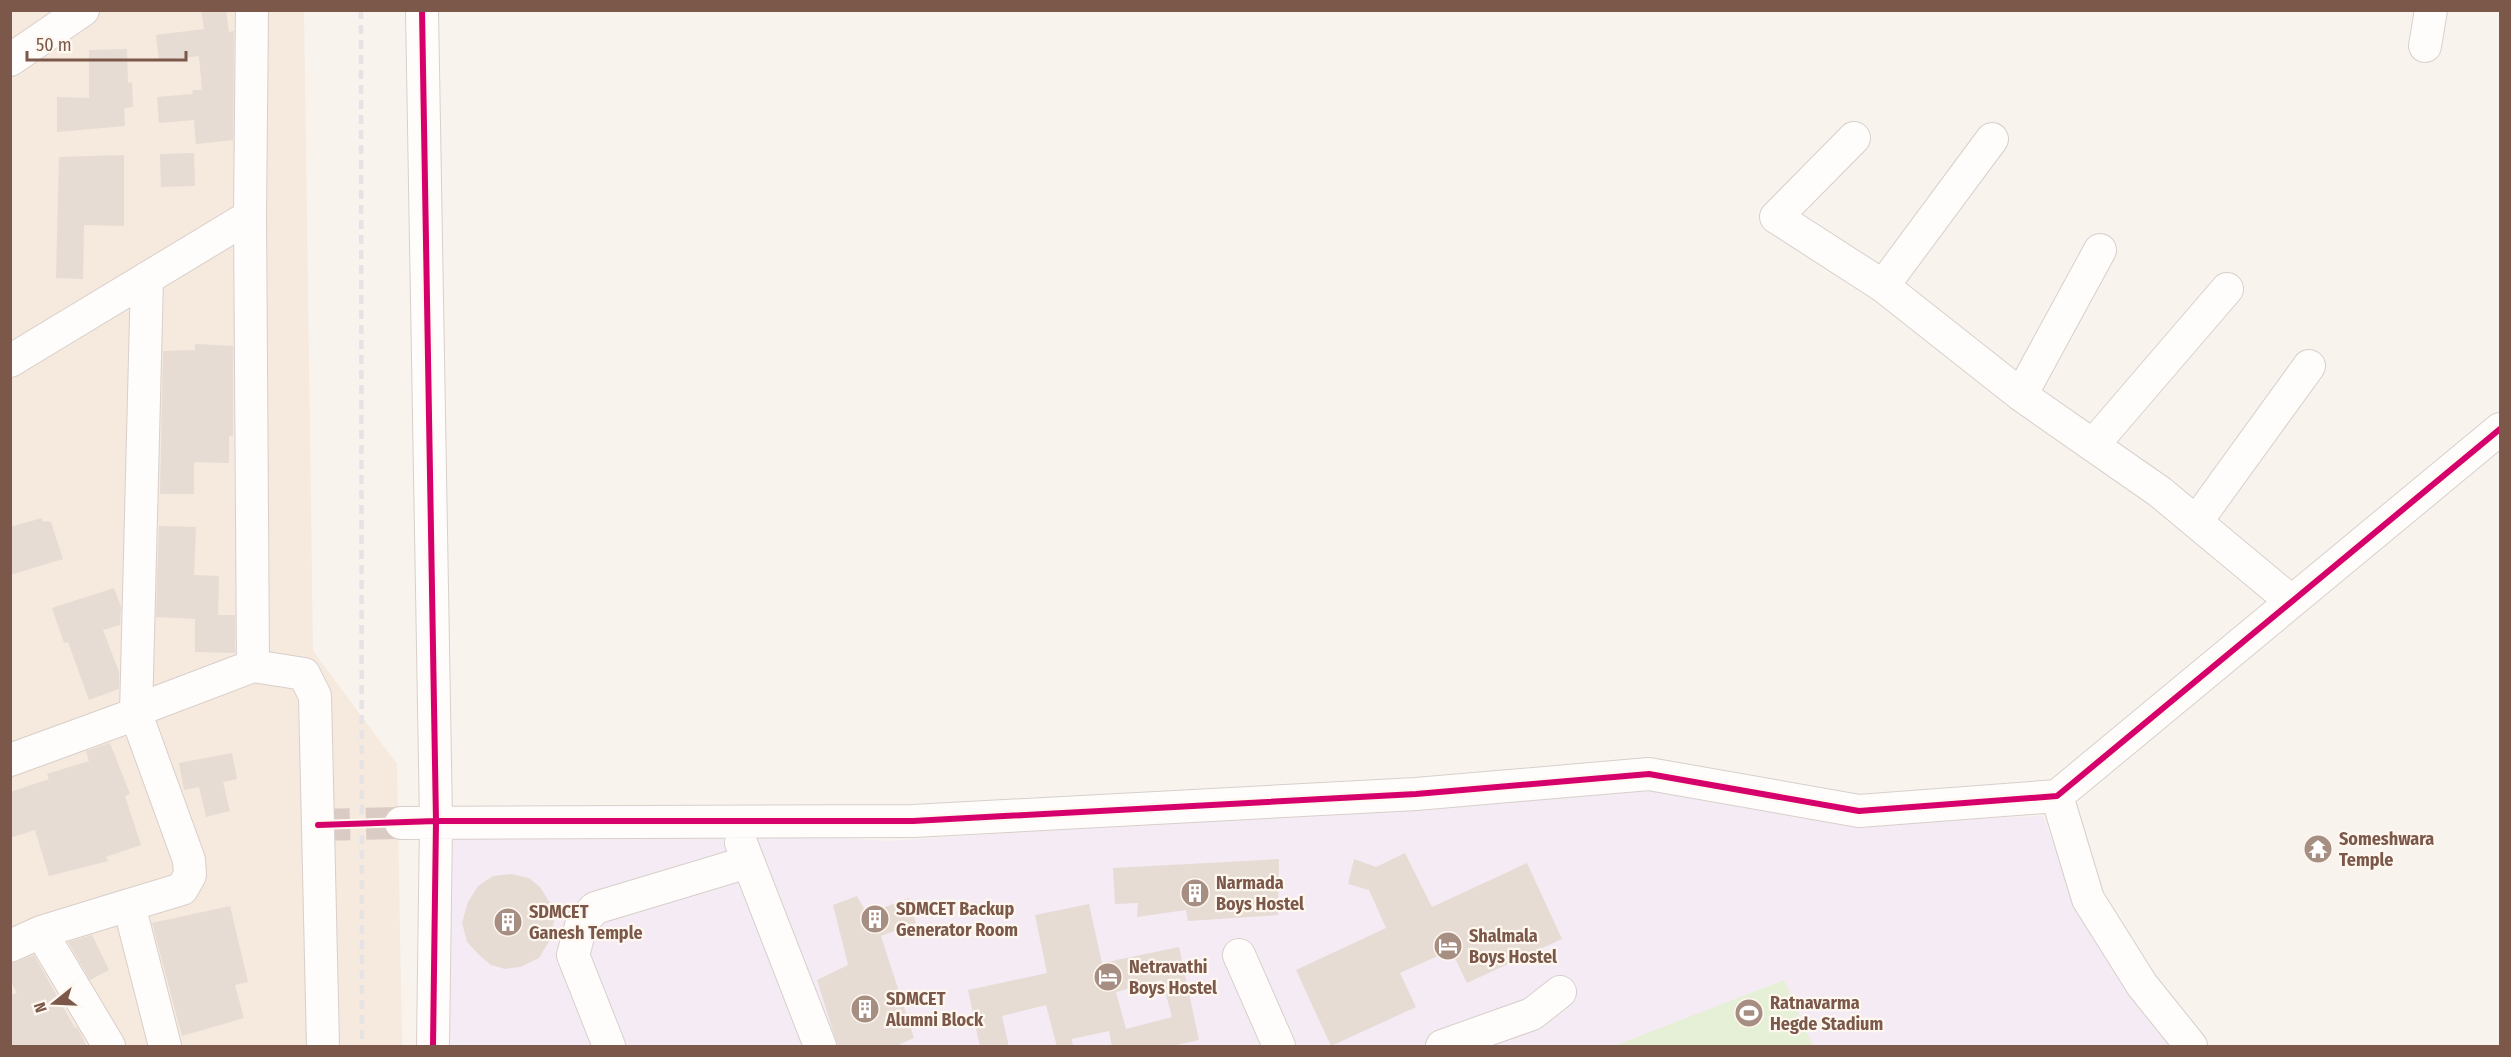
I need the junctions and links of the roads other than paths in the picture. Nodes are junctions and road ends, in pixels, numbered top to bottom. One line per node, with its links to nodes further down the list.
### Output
1 (83, 10): 6 (street)
2 (252, 10): 9 (street)
3 (422, 10): 25 (street)
4 (2432, 10): 5 (street)
5 (2425, 46)
6 (10, 60)
7 (1854, 138): 12 (street)
8 (1992, 139): 12 (street)
9 (250, 216): 11 (street); 21 (street)
10 (2100, 250): 16 (street)
11 (147, 278): 14 (street); 22 (street)
12 (1883, 286): 16 (street)
13 (2227, 289): 18 (street)
14 (10, 361)
15 (2309, 366): 19 (street)
16 (2021, 395): 18 (street)
17 (2500, 429): 20 (street)
18 (2093, 445): 19 (street)
19 (2196, 522): 20 (street)
20 (2291, 601): 24 (street)
21 (253, 666): 22 (street); 36 (street)
22 (136, 714): 23 (street); 29 (street)
23 (10, 760)
24 (2057, 796): 26 (street); 42 (street)
25 (436, 821): 26 (street); 27 (street); 37 (street)
26 (736, 821): 28 (street)
27 (401, 823)
28 (748, 862): 38 (street); 39 (street)
29 (129, 904): 30 (street); 35 (street)
30 (41, 932): 31 (street); 34 (street)
31 (10, 946)
32 (1239, 956): 40 (street)
33 (1560, 992): 41 (street)
34 (109, 1047)
35 (165, 1047)
36 (323, 1047)
37 (432, 1047)
38 (609, 1047)
39 (820, 1047)
40 (1278, 1047)
41 (1442, 1047)
42 (2191, 1047)

